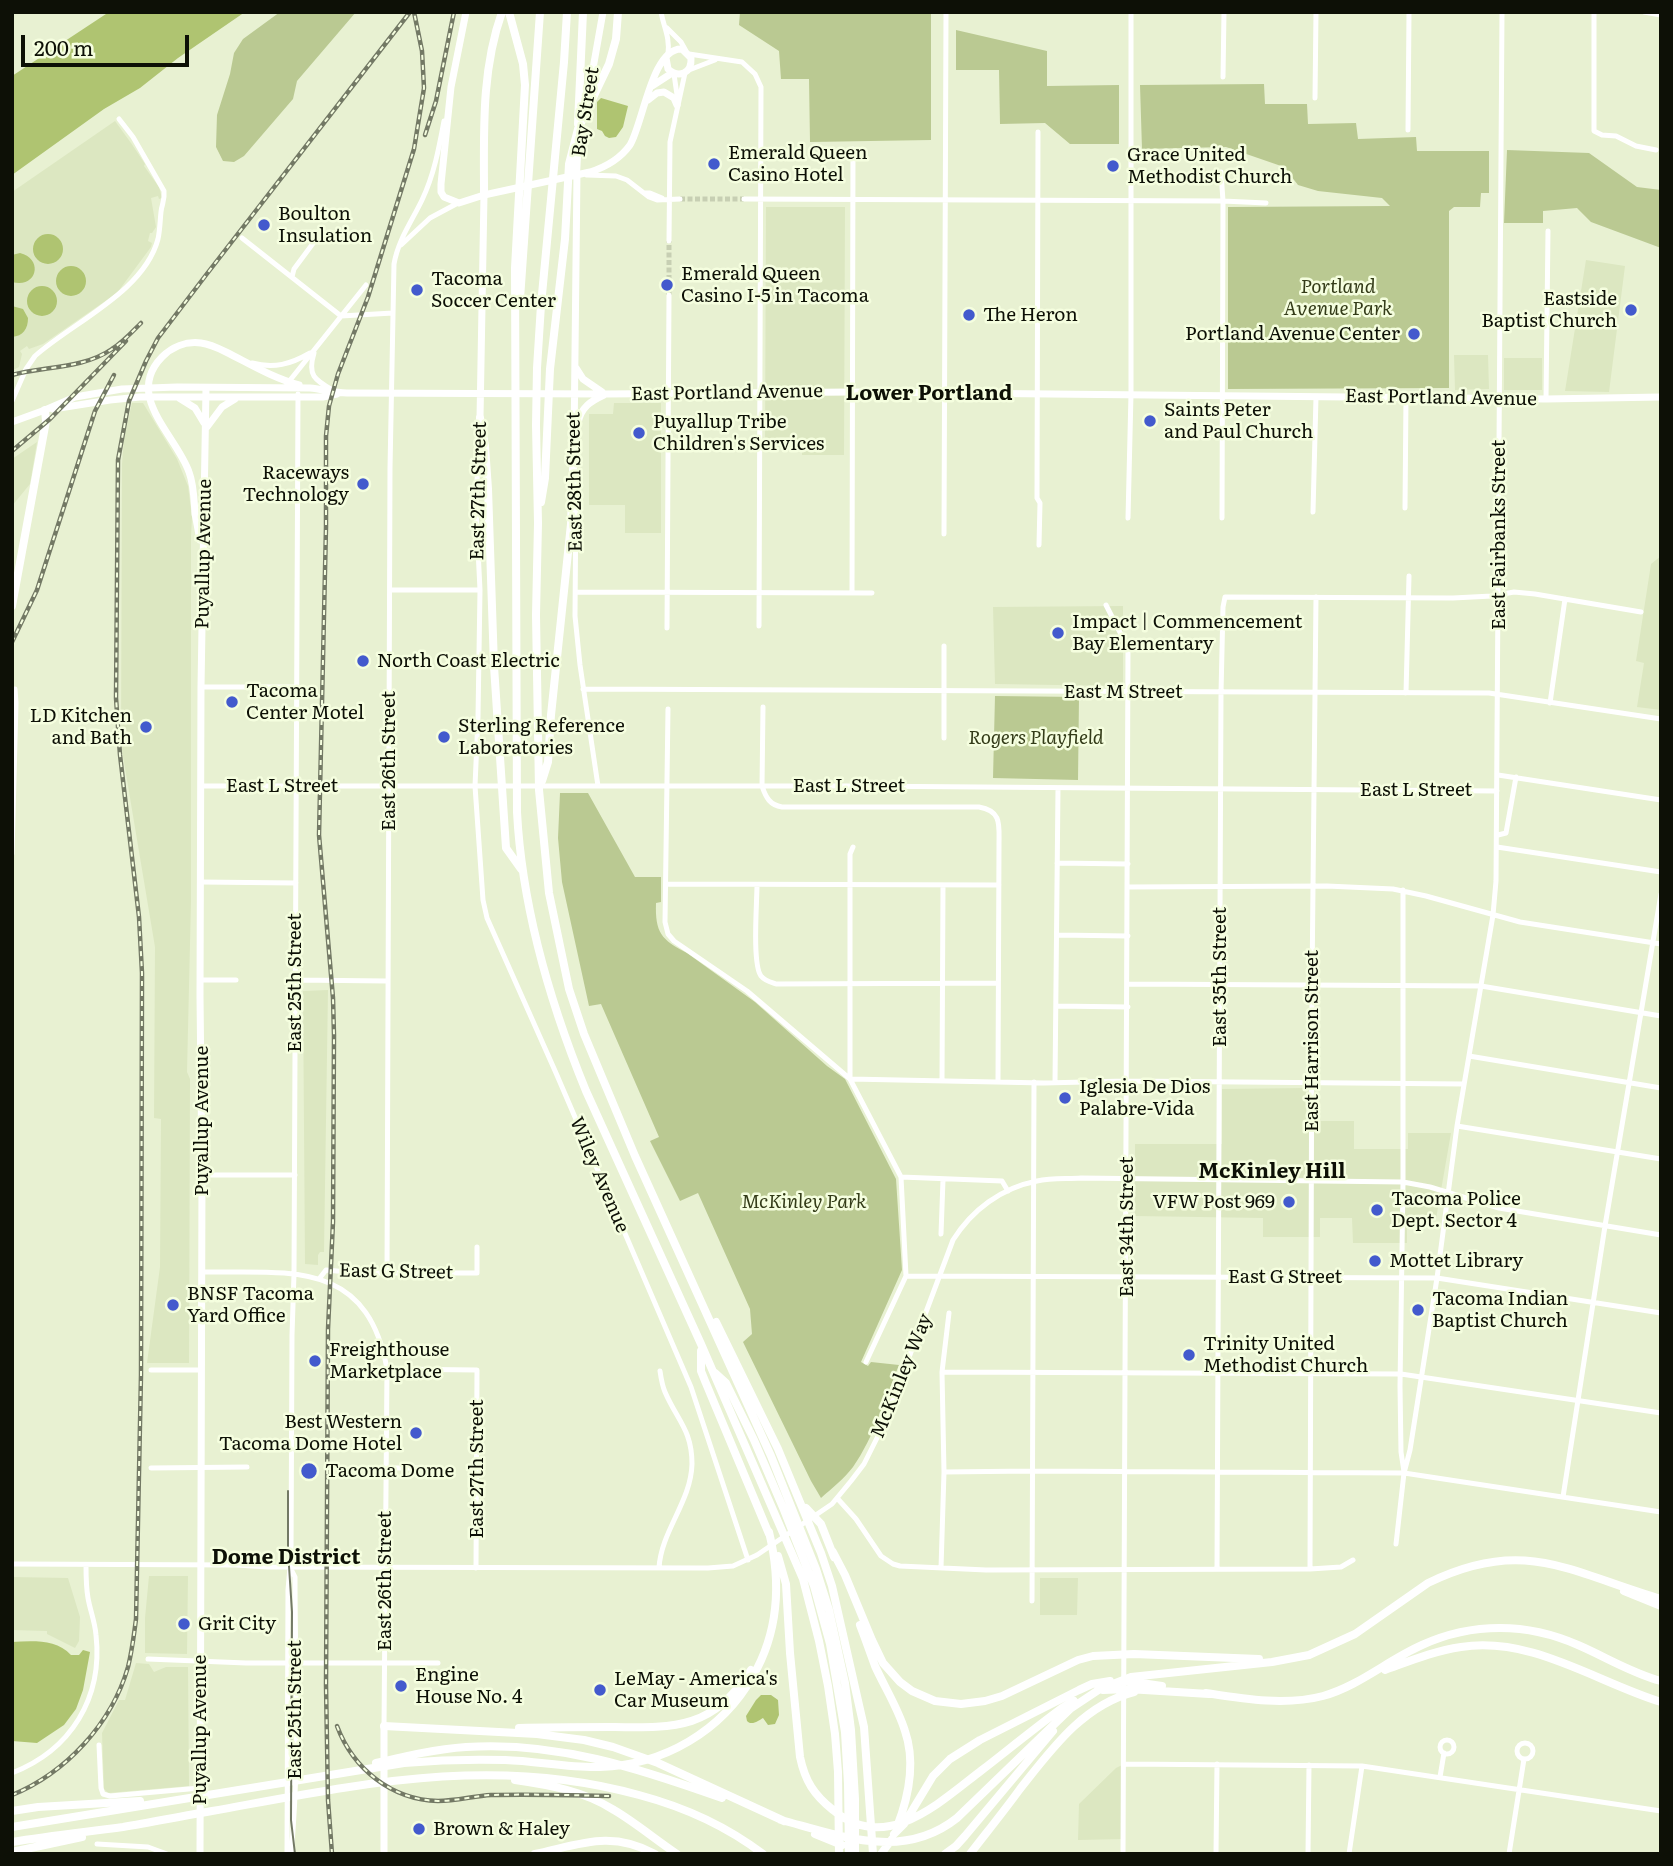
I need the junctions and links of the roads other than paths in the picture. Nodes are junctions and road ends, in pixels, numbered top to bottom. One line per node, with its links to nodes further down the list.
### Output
1 (466, 12): 26 (main road)
2 (502, 12): 39 (highway)
3 (509, 12): 36 (highway)
4 (540, 12): 36 (highway)
5 (583, 12): 38 (highway)
6 (603, 12): 38 (main road, Bay Street)
7 (618, 12): 100 (highway)
8 (661, 12): 19 (street)
9 (946, 12): 45 (street)
10 (1131, 12): 48 (street)
11 (1224, 12): 25 (street)
12 (1316, 12): 28 (street)
13 (1409, 12): 32 (street)
14 (1502, 12): 87 (street, East Fairbanks Street)
15 (1594, 12): 35 (street)
16 (1644, 12): 18 (street)
17 (567, 15): 100 (highway)
18 (1661, 15)
19 (667, 28): 20 (street); 21 (street)
20 (688, 53): 21 (main road); 22 (street); 23 (main road)
21 (667, 56): 24 (main road); 27 (main road)
22 (716, 60): 23 (street); 43 (street)
23 (687, 71): 24 (main road); 29 (street)
24 (673, 73): 27 (main road); 29 (street)
25 (1223, 77)
26 (451, 87): 47 (main road); 56 (street)
27 (649, 89): 30 (main road)
28 (1315, 98)
29 (677, 104): 30 (main road); 40 (street)
30 (643, 106): 38 (main road)
31 (120, 119): 89 (street)
32 (1408, 130)
33 (1038, 132): 46 (street)
34 (853, 149): 44 (street)
35 (1656, 150)
36 (524, 171): 158 (highway)
37 (1221, 172): 49 (street)
38 (576, 176): 39 (main road, Bay Street); 40 (street); 64 (main road, East 28th Street)
39 (484, 195): 47 (main road, Bay Street); 51 (main road, East 27th Street)
40 (666, 199): 41 (street); 55 (street)
41 (680, 199)
42 (744, 199): 43 (street)
43 (761, 199): 44 (street); 68 (street)
44 (853, 199): 45 (street); 69 (street)
45 (946, 200): 46 (street); 74 (street)
46 (1038, 200): 48 (street); 77 (street)
47 (463, 201): 51 (main road); 56 (street, Bay Street)
48 (1131, 201): 49 (street); 78 (street)
49 (1223, 201): 50 (street); 79 (street)
50 (1266, 203)
51 (483, 224): 71 (main road, East 27th Street)
52 (1548, 231): 88 (street)
53 (242, 238): 57 (street)
54 (317, 238): 57 (street)
55 (669, 242)
56 (397, 250): 60 (street, East 26th Street)
57 (292, 277): 61 (street)
58 (366, 285): 61 (street)
59 (669, 295): 73 (street)
60 (393, 313): 61 (street); 75 (street, East 26th Street)
61 (341, 316): 62 (street)
62 (315, 350): 63 (street); 65 (street); 70 (street)
63 (239, 359): 65 (main road); 103 (main road)
64 (575, 364): 72 (main road, East 28th Street); 76 (main road)
65 (287, 385): 66 (main road, East Portland Avenue); 67 (main road, East Portland Avenue)
66 (206, 388): 81 (main road, Puyallup Avenue); 90 (main road, East Portland Avenue)
67 (310, 388): 70 (main road, East Portland Avenue); 86 (street)
68 (760, 392): 69 (main road, East Portland Avenue); 73 (main road, East Portland Avenue); 109 (street)
69 (852, 392): 74 (main road, East Portland Avenue); 110 (street)
70 (339, 393): 75 (main road, East Portland Avenue); 86 (main road, East Portland Avenue)
71 (481, 393): 72 (main road, East Portland Avenue); 75 (main road, East Portland Avenue); 91 (main road, East 27th Street)
72 (574, 393): 76 (main road, East Portland Avenue); 94 (main road, East 28th Street)
73 (669, 393): 76 (main road, East Portland Avenue); 108 (street)
74 (945, 393): 77 (main road, East Portland Avenue); 101 (street)
75 (391, 394): 105 (street, East 26th Street)
76 (606, 394): 94 (main road)
77 (1038, 394): 78 (main road, East Portland Avenue); 102 (street)
78 (1130, 394): 79 (main road, East Portland Avenue); 98 (street)
79 (1223, 396): 82 (main road, East Portland Avenue); 99 (street)
80 (173, 397): 81 (main road, East Portland Avenue); 90 (main road, East Portland Avenue); 93 (main road)
81 (206, 397): 85 (main road, East Portland Avenue); 93 (main road, Puyallup Avenue)
82 (1316, 397): 83 (main road, East Portland Avenue); 97 (street)
83 (1406, 397): 87 (main road, East Portland Avenue); 96 (street)
84 (1661, 397): 88 (main road, East Portland Avenue)
85 (239, 398): 86 (main road, East Portland Avenue); 93 (main road)
86 (297, 398): 123 (street, East 25th Street)
87 (1500, 398): 88 (main road, East Portland Avenue); 112 (street, East Fairbanks Street)
88 (1546, 399)
89 (12, 401)
90 (46, 410): 92 (main road, East Portland Avenue); 117 (highway)
91 (480, 418): 106 (street, East 27th Street); 158 (highway)
92 (12, 422)
93 (206, 427): 103 (main road, Puyallup Avenue)
94 (575, 433): 95 (main road, East 28th Street)
95 (574, 443): 107 (street, East 28th Street); 148 (highway)
96 (1405, 508)
97 (1313, 512)
98 (1128, 518)
99 (1222, 518)
100 (538, 523): 148 (highway)
101 (944, 534)
102 (1039, 545)
103 (203, 560): 122 (main road, Puyallup Avenue)
104 (1409, 576): 114 (street)
105 (390, 590): 106 (street); 139 (street, East 26th Street)
106 (480, 590): 141 (street, East 27th Street)
107 (576, 592): 108 (street); 124 (street, East 28th Street)
108 (667, 592): 109 (street); 120 (street)
109 (759, 593): 110 (street); 119 (street)
110 (852, 593): 111 (street)
111 (872, 593)
112 (1499, 594): 114 (street); 115 (street); 131 (street, East Fairbanks Street)
113 (1316, 597): 114 (street); 128 (street, East 35th Street); 129 (street, East Harrison Street)
114 (1407, 598): 130 (street)
115 (1565, 599): 118 (street); 132 (street)
116 (1106, 605): 127 (street, East 34th Street)
117 (12, 606)
118 (1641, 612)
119 (759, 626)
120 (667, 628)
121 (944, 646): 126 (street)
122 (201, 687): 123 (street); 140 (main road, Puyallup Avenue)
123 (297, 687): 161 (street, East 25th Street)
124 (583, 689): 126 (street, East M Street); 142 (street, East 28th Street)
125 (15, 690): 155 (street)
126 (944, 690): 127 (street, East M Street); 136 (street)
127 (1128, 692): 128 (street, East M Street); 146 (street, East 34th Street)
128 (1221, 693): 129 (street, East M Street); 147 (street, East 35th Street)
129 (1314, 693): 130 (street, East M Street); 149 (street, East Harrison Street)
130 (1406, 693): 131 (street, East M Street)
131 (1498, 694): 132 (street, East M Street); 137 (street, East Fairbanks Street)
132 (1550, 703): 135 (street, East M Street)
133 (763, 707): 143 (street)
134 (668, 709): 144 (street)
135 (1661, 719)
136 (944, 738)
137 (1498, 775): 138 (street, East L Street); 150 (street, East Fairbanks Street)
138 (1516, 777): 151 (street, East L Street); 152 (street)
139 (388, 785): 140 (street, East L Street); 141 (street, East L Street); 180 (street, East 26th Street)
140 (201, 786): 160 (main road, Puyallup Avenue)
141 (475, 786): 142 (street, East L Street); 274 (street, Wiley Avenue)
142 (598, 786): 144 (street, East L Street)
143 (762, 786): 144 (street, East L Street); 145 (street, East L Street); 165 (street)
144 (666, 787): 162 (street)
145 (1058, 788): 146 (street, East L Street); 156 (street)
146 (1129, 789): 147 (street, East L Street); 157 (street, East 34th Street)
147 (1221, 789): 149 (street, East L Street); 168 (street, East 35th Street)
148 (540, 790): 208 (highway)
149 (1313, 790): 150 (street, East L Street); 169 (street, East Harrison Street)
150 (1497, 791): 152 (street, East Fairbanks Street)
151 (1661, 800)
152 (1497, 835): 154 (street, East Fairbanks Street)
153 (853, 846): 166 (street)
154 (1497, 847): 159 (street); 172 (street, East Fairbanks Street)
155 (12, 854)
156 (1057, 863): 157 (street); 173 (street)
157 (1128, 864): 167 (street, East 34th Street)
158 (523, 872): 240 (highway)
159 (1661, 872)
160 (201, 882): 161 (street); 177 (main road, Puyallup Avenue)
161 (296, 883): 179 (street, East 25th Street)
162 (666, 884): 163 (street); 194 (street)
163 (757, 885): 166 (street); 182 (street)
164 (943, 885): 165 (street); 166 (street); 183 (street)
165 (999, 885): 181 (street)
166 (851, 886): 182 (street)
167 (1128, 887): 168 (street); 174 (street, East 34th Street)
168 (1220, 887): 169 (street); 185 (street, East 35th Street)
169 (1313, 887): 170 (street); 186 (street, East Harrison Street)
170 (1403, 890): 172 (street); 187 (street)
171 (1661, 894): 175 (street)
172 (1493, 915): 175 (street); 188 (street, East Fairbanks Street)
173 (1057, 935): 174 (street); 189 (street)
174 (1128, 936): 184 (street, East 34th Street)
175 (1653, 943): 176 (street); 191 (street)
176 (1661, 944)
177 (201, 980): 178 (street); 210 (main road, Puyallup Avenue)
178 (236, 980)
179 (295, 980): 180 (street); 211 (street, East 25th Street)
180 (387, 981): 226 (street, East 26th Street)
181 (998, 983): 183 (street); 196 (street)
182 (850, 984): 183 (street); 194 (street)
183 (943, 984): 195 (street)
184 (1128, 984): 185 (street); 190 (street, East 34th Street)
185 (1220, 984): 186 (street); 200 (street, East 35th Street)
186 (1312, 985): 187 (street); 201 (street, East Harrison Street)
187 (1403, 985): 188 (street); 202 (street)
188 (1481, 986): 191 (street); 193 (street, East Fairbanks Street)
189 (1056, 1006): 190 (street); 199 (street)
190 (1128, 1007): 197 (street, East 34th Street)
191 (1641, 1013): 192 (street); 203 (street)
192 (1661, 1016)
193 (1469, 1056): 203 (street); 204 (street, East Fairbanks Street)
194 (850, 1079): 195 (street); 212 (street)
195 (942, 1081): 196 (street)
196 (998, 1081): 198 (street)
197 (1126, 1081): 199 (street); 200 (street); 213 (street, East 34th Street)
198 (1034, 1082): 199 (street); 217 (street)
199 (1055, 1082)
200 (1220, 1083): 201 (street); 215 (street, East 35th Street)
201 (1312, 1083): 202 (street); 216 (street, East Harrison Street)
202 (1403, 1083): 204 (street); 218 (street)
203 (1630, 1083): 205 (street); 207 (street)
204 (1464, 1084): 206 (street, East Fairbanks Street)
205 (1661, 1088)
206 (1457, 1126): 207 (street); 220 (street, East Fairbanks Street)
207 (1618, 1152): 209 (street); 221 (street)
208 (635, 1156): 269 (highway); 307 (highway)
209 (1661, 1159)
210 (202, 1175): 211 (street); 225 (main road, Puyallup Avenue)
211 (295, 1175): 227 (street, East 25th Street)
212 (901, 1177): 214 (street); 228 (street)
213 (1127, 1179): 215 (street, McKinley Way); 217 (street, McKinley Way); 231 (street, East 34th Street)
214 (943, 1180): 219 (street); 222 (street)
215 (1219, 1180): 216 (street, McKinley Way); 232 (street, East 35th Street)
216 (1311, 1180): 218 (street, McKinley Way); 233 (street, East Harrison Street)
217 (1034, 1181): 219 (street, McKinley Way); 230 (street)
218 (1403, 1182): 220 (street, McKinley Way); 234 (street)
219 (1008, 1191): 229 (street, McKinley Way)
220 (1447, 1192): 221 (street, McKinley Way); 235 (street, East Fairbanks Street)
221 (1605, 1226): 223 (street, McKinley Way); 237 (street)
222 (942, 1234)
223 (1661, 1235)
224 (477, 1247): 226 (street, East G Street)
225 (202, 1272): 227 (street); 244 (main road, Puyallup Avenue)
226 (387, 1273): 236 (street, East G Street)
227 (294, 1274): 236 (street, East 26th Street); 279 (street, East 25th Street)
228 (906, 1276): 229 (street, East G Street); 241 (street)
229 (939, 1277): 230 (street, East G Street); 268 (street, McKinley Way)
230 (1033, 1277): 231 (street, East G Street); 248 (street)
231 (1127, 1277): 232 (street, East G Street); 249 (street, East 34th Street)
232 (1219, 1277): 233 (street, East G Street); 250 (street, East 35th Street)
233 (1311, 1277): 234 (street, East G Street); 252 (street, East Harrison Street)
234 (1402, 1277): 235 (street, East G Street); 251 (street)
235 (1437, 1278): 237 (street, East G Street); 253 (street, East Fairbanks Street)
236 (318, 1279): 242 (street, East 26th Street)
237 (1593, 1302): 239 (street, East G Street); 254 (street)
238 (949, 1313): 247 (street)
239 (1661, 1313)
240 (701, 1344): 246 (highway); 271 (highway)
241 (866, 1362)
242 (387, 1369): 259 (street, East 26th Street); 281 (street, East 27th Street)
243 (151, 1370): 244 (street)
244 (201, 1370): 258 (main road, Puyallup Avenue)
245 (660, 1371): 282 (street)
246 (712, 1371): 307 (highway); 343 (highway)
247 (942, 1373): 248 (street); 262 (street)
248 (1033, 1373): 249 (street); 261 (street)
249 (1126, 1374): 250 (street); 263 (street, East 34th Street)
250 (1218, 1374): 252 (street); 264 (street, East 35th Street)
251 (1401, 1374): 252 (street); 253 (street); 266 (street)
252 (1311, 1375): 265 (street, East Harrison Street)
253 (1421, 1376): 254 (street); 266 (street, East Fairbanks Street)
254 (1578, 1400): 255 (street); 267 (street)
255 (1661, 1413)
256 (247, 1467): 258 (street)
257 (151, 1468): 258 (street)
258 (201, 1468): 278 (main road, Puyallup Avenue)
259 (385, 1468): 260 (street); 280 (street, East 26th Street)
260 (423, 1468)
261 (1032, 1471): 262 (street); 263 (street); 285 (street)
262 (944, 1472): 284 (street)
263 (1125, 1472): 264 (street); 286 (street, East 34th Street)
264 (1218, 1472): 265 (street); 283 (street, East 35th Street)
265 (1310, 1472): 266 (street); 287 (street, East Harrison Street)
266 (1404, 1473): 267 (street); 272 (street)
267 (1563, 1497): 270 (street)
268 (838, 1498): 274 (street, McKinley Way); 284 (street)
269 (802, 1504): 273 (highway); 344 (highway)
270 (1661, 1512)
271 (769, 1532): 292 (highway); 302 (highway)
272 (1396, 1544)
273 (833, 1552): 294 (highway); 328 (highway)
274 (748, 1560): 282 (street, McKinley Way)
275 (1353, 1560): 287 (street)
276 (12, 1564): 277 (street, McKinley Way)
277 (86, 1565): 278 (street, McKinley Way); 316 (street)
278 (200, 1565): 279 (street, McKinley Way); 295 (main road, Puyallup Avenue)
279 (290, 1567): 280 (street, McKinley Way); 296 (street, East 25th Street); 297 (street, East 25th Street)
280 (386, 1567): 281 (street, McKinley Way); 299 (street, East 26th Street)
281 (477, 1568): 282 (street, McKinley Way)
282 (659, 1568)
283 (1217, 1568): 286 (street); 287 (street)
284 (941, 1569): 285 (street)
285 (1032, 1569): 286 (street); 290 (street)
286 (1125, 1569): 312 (street, East 34th Street)
287 (1310, 1569)
288 (1573, 1569): 289 (highway); 291 (highway); 294 (highway)
289 (1661, 1599)
290 (1032, 1601)
291 (1661, 1606)
292 (774, 1617): 306 (highway); 318 (highway)
293 (148, 1659): 295 (street)
294 (1286, 1660): 308 (highway)
295 (200, 1661): 296 (street); 320 (main road, Puyallup Avenue)
296 (288, 1663): 297 (street); 337 (street, East 25th Street)
297 (296, 1663): 299 (street); 337 (street, East 25th Street)
298 (438, 1663): 299 (street)
299 (385, 1664): 305 (street, East 26th Street)
300 (1661, 1681): 301 (highway)
301 (1356, 1682): 303 (highway); 304 (highway)
302 (1155, 1690): 303 (highway); 347 (highway)
303 (1209, 1694): 328 (highway)
304 (1661, 1702)
305 (384, 1728): 306 (highway); 338 (main road, East 26th Street)
306 (477, 1731): 323 (highway)
307 (848, 1731): 334 (highway)
308 (1046, 1736): 326 (highway); 346 (highway)
309 (99, 1745): 320 (street)
310 (1444, 1753): 319 (street)
311 (1524, 1759): 321 (street)
312 (1124, 1764): 313 (street); 332 (street, East 34th Street)
313 (1217, 1764): 314 (street); 348 (street)
314 (1309, 1765): 315 (street); 349 (street)
315 (1362, 1766): 319 (street); 350 (street)
316 (12, 1773)
317 (481, 1775): 330 (highway); 341 (highway); 342 (highway)
318 (316, 1777): 322 (highway); 323 (highway)
319 (1440, 1777): 321 (street)
320 (200, 1788): 336 (main road, Puyallup Avenue)
321 (1519, 1789): 325 (street); 351 (street)
322 (191, 1797): 324 (highway); 327 (highway)
323 (758, 1810): 326 (highway)
324 (12, 1811)
325 (1661, 1811)
326 (781, 1820): 334 (highway)
327 (12, 1827)
328 (894, 1834): 345 (highway)
329 (12, 1842): 330 (highway)
330 (40, 1842): 333 (highway)
331 (97, 1844): 335 (street)
332 (1123, 1850)
333 (12, 1852)
334 (855, 1853)
335 (168, 1854)
336 (200, 1854)
337 (289, 1854)
338 (384, 1854)
339 (535, 1854): 340 (highway)
340 (655, 1854)
341 (677, 1854)
342 (763, 1854)
343 (839, 1854)
344 (873, 1854)
345 (881, 1854)
346 (945, 1854)
347 (970, 1854)
348 (1216, 1854)
349 (1308, 1854)
350 (1349, 1854)
351 (1509, 1854)

